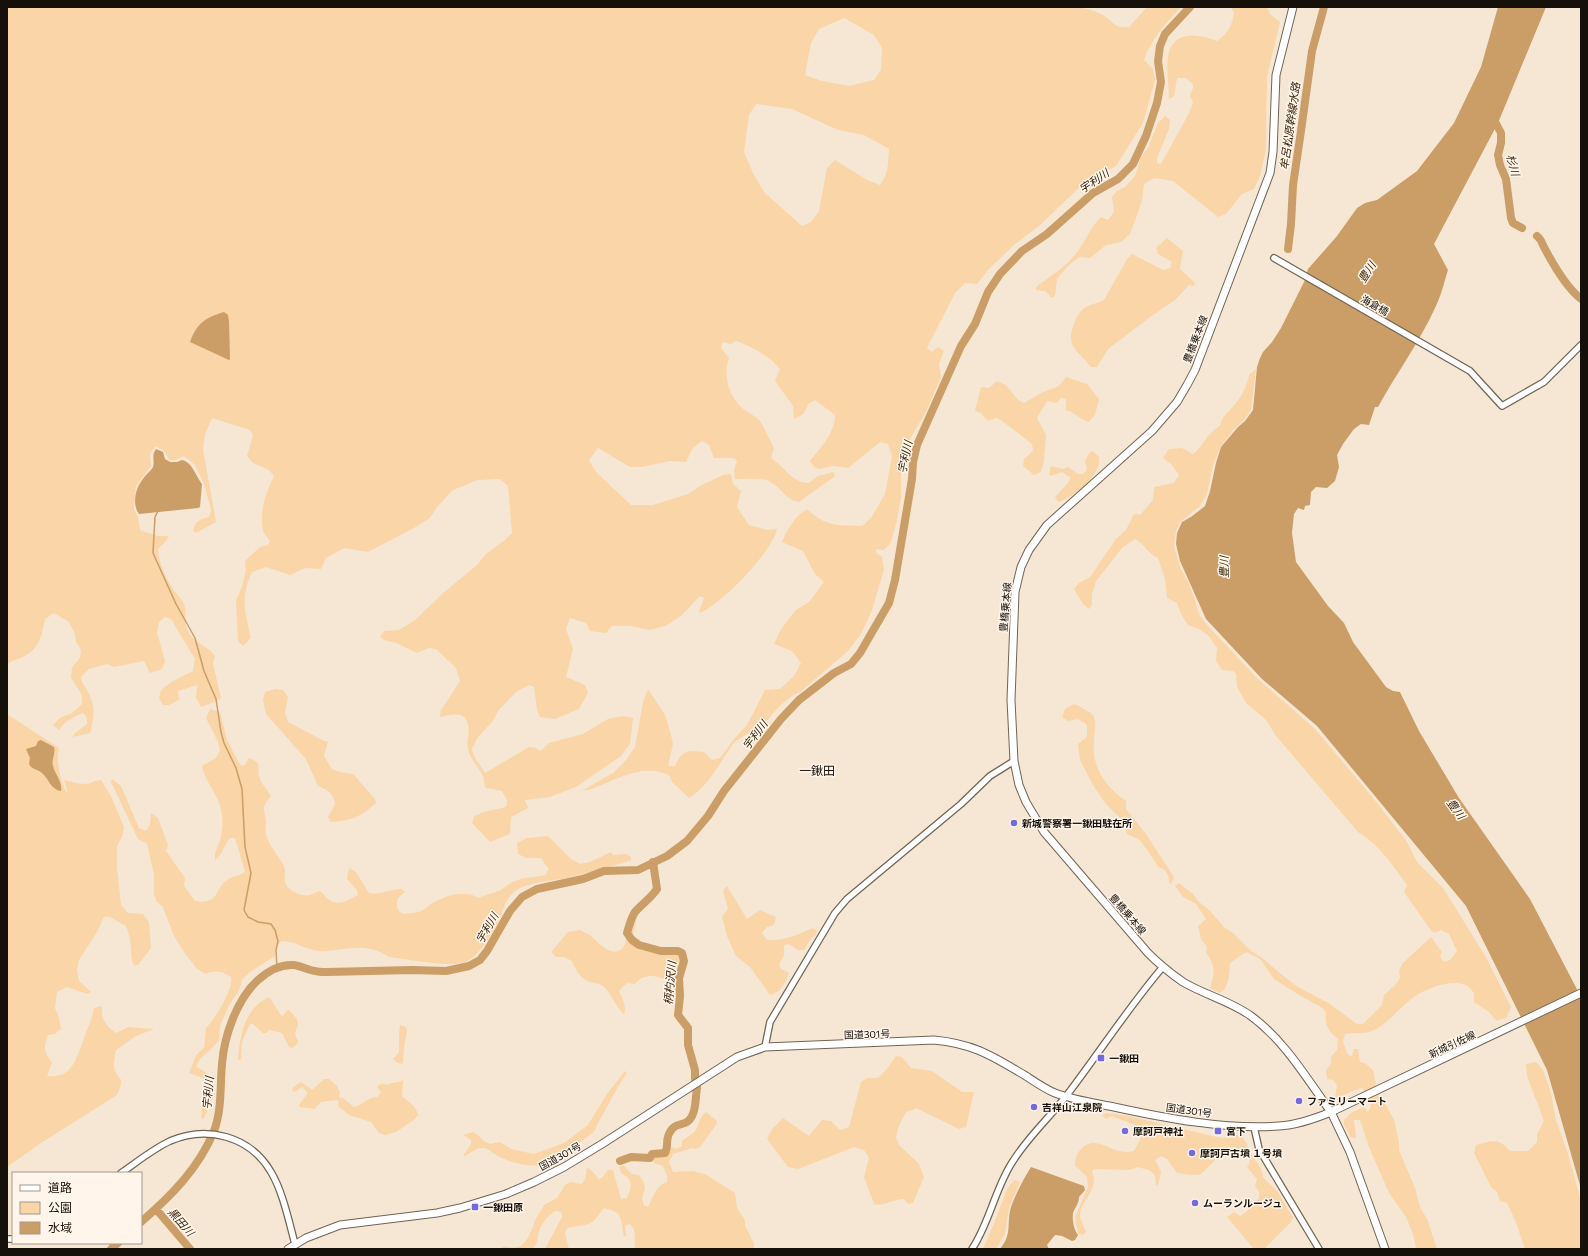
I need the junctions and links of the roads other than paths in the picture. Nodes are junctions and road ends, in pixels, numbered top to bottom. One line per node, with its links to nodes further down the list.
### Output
1 (1293, 7): 4 (main road, 豊橋乗本線)
2 (1274, 258): 3 (street, 海倉橋)
3 (1581, 345)
4 (1014, 761): 5 (main road, 豊橋乗本線); 7 (street)
5 (1162, 968): 8 (street); 9 (main road, 豊橋乗本線)
6 (1581, 994): 9 (main road, 新城引佐線)
7 (765, 1047): 8 (main road, 国道301号); 12 (main road, 国道301号)
8 (1066, 1096): 10 (main road, 国道301号); 14 (street)
9 (1331, 1112): 10 (main road, 国道301号); 16 (main road)
10 (1254, 1126): 15 (street)
11 (123, 1172): 12 (street)
12 (295, 1244): 13 (main road, 国道301号)
13 (288, 1249)
14 (972, 1249)
15 (1319, 1249)
16 (1385, 1249)

